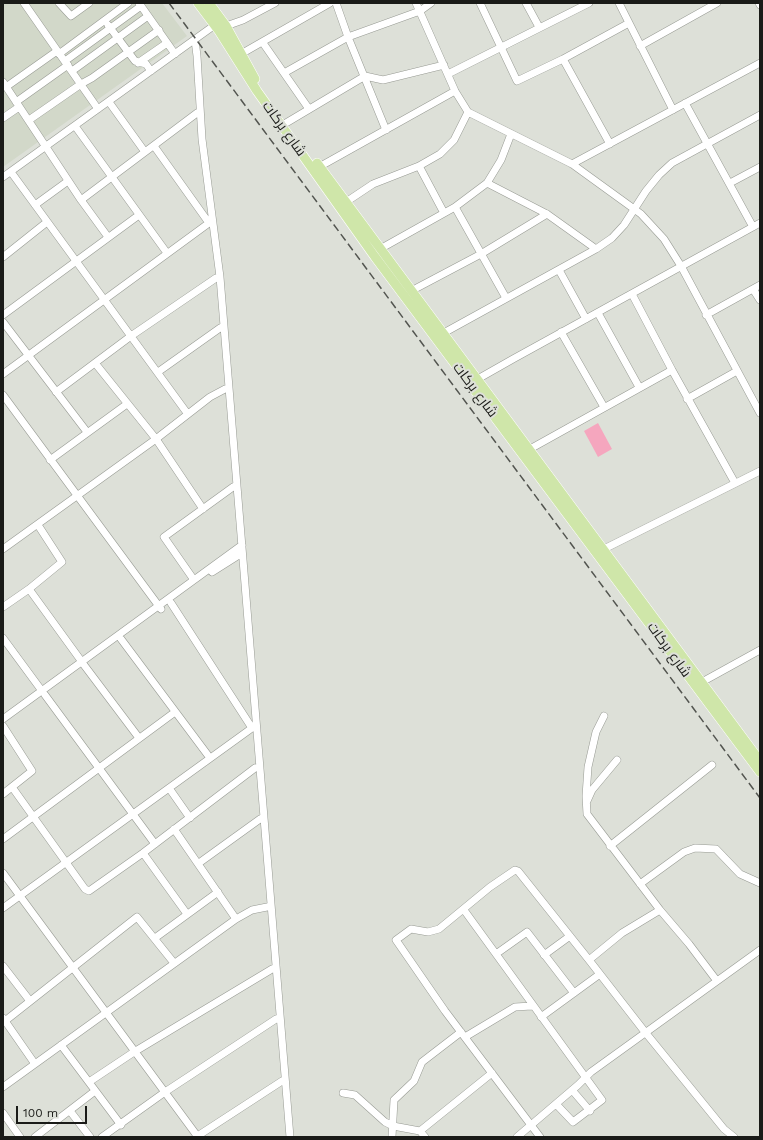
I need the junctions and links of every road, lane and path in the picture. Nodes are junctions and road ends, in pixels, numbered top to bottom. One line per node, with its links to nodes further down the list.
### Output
1 (24, 3): 33 (street)
2 (60, 3): 3 (street)
3 (89, 3)
4 (128, 3): 20 (street)
5 (198, 3): 22 (main road, شارع بركات)
6 (209, 3): 22 (main road, شارع بركات)
7 (275, 3): 22 (street)
8 (330, 3): 30 (street)
9 (336, 3): 26 (street)
10 (416, 3): 18 (street)
11 (430, 3): 18 (street)
12 (480, 3): 32 (street)
13 (526, 3): 23 (street)
14 (589, 3): 23 (street)
15 (619, 3): 21 (street)
16 (717, 3): 31 (street)
17 (140, 4): 19 (street); 24 (street)
18 (420, 11): 26 (street); 40 (street)
19 (148, 16): 25 (street); 27 (street)
20 (104, 20): 24 (street); 33 (street)
21 (629, 23): 31 (street); 37 (street)
22 (221, 24): 28 (street); 36 (main road, شارع بركات); 116 (main road, شارع بركات)
23 (540, 27): 32 (street)
24 (110, 28): 27 (street); 41 (street)
25 (158, 30): 29 (street); 34 (street)
26 (348, 37): 43 (street); 45 (street)
27 (118, 38): 34 (street); 41 (street)
28 (193, 41): 35 (street); 55 (street); 80 (street)
29 (168, 43): 35 (street); 38 (street)
30 (263, 43): 36 (street); 43 (street)
31 (640, 46): 54 (street)
32 (500, 48): 37 (street); 44 (street)
33 (58, 52): 41 (street); 46 (street)
34 (128, 52): 38 (street); 47 (street)
35 (175, 54): 42 (street)
36 (241, 54): 60 (main road, شارع بركات)
37 (564, 59): 64 (street)
38 (138, 63): 42 (street)
39 (760, 63): 50 (street)
40 (444, 65): 44 (street); 45 (street)
41 (68, 66): 47 (street); 51 (street)
42 (151, 71): 49 (street)
43 (284, 73): 53 (street)
44 (448, 74): 48 (street)
45 (364, 76): 53 (street); 62 (street)
46 (5, 84): 51 (street)
47 (81, 84): 52 (street); 59 (street)
48 (455, 90): 56 (street); 62 (street)
49 (109, 102): 52 (street); 68 (street)
50 (685, 103): 54 (street); 65 (street)
51 (18, 104): 58 (street); 59 (street)
52 (98, 109): 61 (street)
53 (309, 109): 60 (street)
54 (673, 110): 64 (street)
55 (197, 112): 66 (street); 80 (street)
56 (468, 112): 63 (street); 70 (street)
57 (760, 115): 65 (street)
58 (3, 118)
59 (29, 120): 67 (street)
60 (286, 123): 71 (main road, شارع بركات)
61 (75, 126): 67 (street); 75 (street)
62 (386, 130): 71 (street)
63 (511, 134): 69 (street); 77 (street)
64 (610, 144): 69 (street)
65 (707, 144): 78 (street); 84 (street)
66 (154, 146): 68 (street); 89 (street)
67 (46, 147): 73 (street); 76 (street)
68 (145, 152): 75 (street)
69 (572, 164): 84 (street)
70 (419, 166): 81 (street); 85 (street)
71 (320, 167): 81 (main road, شارع بركات)
72 (760, 167): 78 (street)
73 (11, 172): 74 (street); 82 (street)
74 (3, 177)
75 (113, 177): 79 (street); 86 (street)
76 (68, 181): 79 (street); 82 (street)
77 (488, 183): 83 (street); 87 (street)
78 (730, 183): 91 (street)
79 (81, 200): 92 (street)
80 (208, 202): 89 (street); 145 (street)
81 (346, 202): 93 (main road, شارع بركات)
82 (34, 205): 88 (street)
83 (455, 207): 85 (street); 96 (street)
84 (634, 209): 94 (street); 99 (street)
85 (444, 213): 93 (street)
86 (140, 214): 92 (street); 95 (street)
87 (547, 214): 94 (street); 96 (street)
88 (47, 222): 97 (street); 98 (street)
89 (209, 223): 95 (street); 101 (street)
90 (760, 224): 91 (street)
91 (753, 227): 99 (street)
92 (108, 237): 98 (street)
93 (380, 249): 103 (main road, شارع بركات)
94 (596, 249): 100 (street)
95 (167, 254): 106 (street)
96 (481, 254): 103 (street); 105 (street)
97 (3, 257)
98 (75, 260): 106 (street); 109 (street)
99 (681, 266): 104 (street); 110 (street)
100 (559, 270): 105 (street); 111 (street)
101 (216, 278): 113 (street); 115 (street)
102 (757, 287): 107 (street); 110 (street)
103 (411, 291): 116 (main road, شارع بركات)
104 (632, 294): 108 (street); 119 (street)
105 (506, 298): 116 (street)
106 (104, 299): 115 (street); 117 (street)
107 (760, 300)
108 (598, 313): 111 (street); 124 (street)
109 (3, 315)
110 (706, 315): 120 (street)
111 (586, 319): 114 (street)
112 (3, 322): 117 (street)
113 (220, 328): 121 (street); 125 (street)
114 (561, 332): 123 (street); 130 (street)
115 (132, 336): 118 (street); 121 (street)
116 (439, 336): 123 (main road, شارع بركات); 165 (main road, شارع بركات)
117 (28, 356): 122 (street); 126 (street)
118 (95, 363): 126 (street); 129 (street)
119 (672, 370): 124 (street); 128 (street)
120 (737, 371): 128 (street); 131 (street)
121 (158, 372): 132 (street)
122 (3, 374)
123 (476, 380): 135 (main road, شارع بركات)
124 (639, 387): 130 (street)
125 (225, 389): 132 (street); 139 (street)
126 (56, 392): 133 (street)
127 (3, 395): 136 (street)
128 (687, 399): 138 (street)
129 (127, 404): 133 (street); 134 (street)
130 (604, 407): 135 (street)
131 (760, 411)
132 (187, 413): 134 (street)
133 (88, 432): 136 (street)
134 (156, 439): 140 (street); 141 (street)
135 (530, 449): 144 (main road, شارع بركات)
136 (50, 460): 140 (street)
137 (760, 471): 138 (street)
138 (735, 483): 144 (street)
139 (233, 487): 141 (street); 145 (street)
140 (77, 496): 142 (street); 150 (street)
141 (203, 509): 146 (street)
142 (38, 525): 143 (street); 147 (street)
143 (3, 549)
144 (604, 549): 155 (main road, شارع بركات)
145 (240, 550): 146 (street); 148 (street); 161 (street); 197 (street)
146 (194, 580): 150 (street)
147 (29, 589): 149 (street); 154 (street)
148 (171, 603): 150 (street); 161 (street)
149 (3, 607)
150 (160, 608): 152 (street); 154 (street)
151 (3, 638): 156 (street)
152 (121, 639): 154 (street); 157 (street)
153 (760, 650): 155 (street)
154 (83, 664): 156 (street); 162 (street)
155 (702, 682): 165 (main road, شارع بركات)
156 (44, 693): 159 (street); 160 (street); 167 (street)
157 (175, 712): 162 (street); 163 (street)
158 (604, 716): 172 (street)
159 (3, 719)
160 (3, 726): 169 (street)
161 (252, 728): 163 (street); 168 (street)
162 (139, 738): 167 (street)
163 (210, 758): 170 (street)
164 (617, 760): 172 (street)
165 (758, 764)
166 (712, 765): 180 (street)
167 (100, 766): 173 (street); 174 (street)
168 (255, 768): 175 (street); 176 (street)
169 (12, 787): 171 (street); 174 (street)
170 (169, 788): 173 (street); 175 (street)
171 (3, 794)
172 (586, 803): 180 (street)
173 (133, 814): 179 (street); 182 (street)
174 (33, 816): 178 (street); 182 (street)
175 (190, 818): 177 (street)
176 (260, 819): 183 (street); 189 (street)
177 (174, 829): 179 (street); 183 (street)
178 (3, 839)
179 (155, 844): 181 (street)
180 (610, 846): 186 (street)
181 (143, 853): 182 (street); 193 (street)
182 (66, 862): 188 (street)
183 (199, 863): 187 (street)
184 (3, 873): 188 (street)
185 (760, 882): 186 (street)
186 (640, 884): 192 (street)
187 (218, 892): 193 (street); 194 (street)
188 (21, 896): 190 (street); 203 (street)
189 (267, 907): 194 (street); 197 (street)
190 (3, 908)
191 (464, 910): 195 (street); 199 (street); 216 (street)
192 (660, 910): 201 (street); 207 (street)
193 (186, 914): 196 (street)
194 (236, 919): 202 (street)
195 (570, 936): 200 (street); 201 (street)
196 (155, 938): 202 (street); 203 (street)
197 (272, 945): 204 (street); 243 (street)
198 (760, 950): 207 (street)
199 (496, 954): 200 (street); 210 (street)
200 (544, 955): 208 (street)
201 (590, 960): 206 (street)
202 (174, 963): 211 (street)
203 (71, 968): 209 (street); 211 (street)
204 (272, 969): 213 (street); 218 (street)
205 (4, 971): 209 (street)
206 (600, 974): 208 (street); 215 (street)
207 (717, 981): 215 (street)
208 (574, 993): 212 (street)
209 (30, 1001): 214 (street)
210 (532, 1006): 212 (street); 216 (street)
211 (105, 1013): 217 (street); 218 (street)
212 (541, 1017): 221 (street)
213 (276, 1019): 222 (street); 227 (street)
214 (4, 1020): 219 (street)
215 (644, 1032): 221 (street); 247 (street)
216 (463, 1035): 220 (street); 235 (street)
217 (61, 1045): 219 (street); 223 (street)
218 (134, 1052): 223 (street); 227 (street)
219 (36, 1064): 224 (street)
220 (492, 1074): 234 (street); 236 (street)
221 (585, 1077): 225 (street); 231 (street)
222 (282, 1081): 241 (street); 242 (street)
223 (88, 1082): 226 (street)
224 (3, 1088)
225 (572, 1090): 229 (street); 231 (street)
226 (95, 1091): 230 (street); 233 (street)
227 (165, 1092): 233 (street); 241 (street)
228 (343, 1093): 235 (street)
229 (556, 1104): 231 (street); 234 (street)
230 (70, 1111): 238 (street); 239 (street)
231 (590, 1111)
232 (3, 1113): 237 (street)
233 (121, 1125): 240 (street)
234 (532, 1125): 245 (street); 246 (street)
235 (393, 1126): 236 (street); 244 (street)
236 (423, 1134)
237 (20, 1137)
238 (35, 1137)
239 (90, 1137)
240 (102, 1137)
241 (197, 1137)
242 (286, 1137)
243 (290, 1137)
244 (392, 1137)
245 (517, 1137)
246 (540, 1137)
247 (734, 1137)

